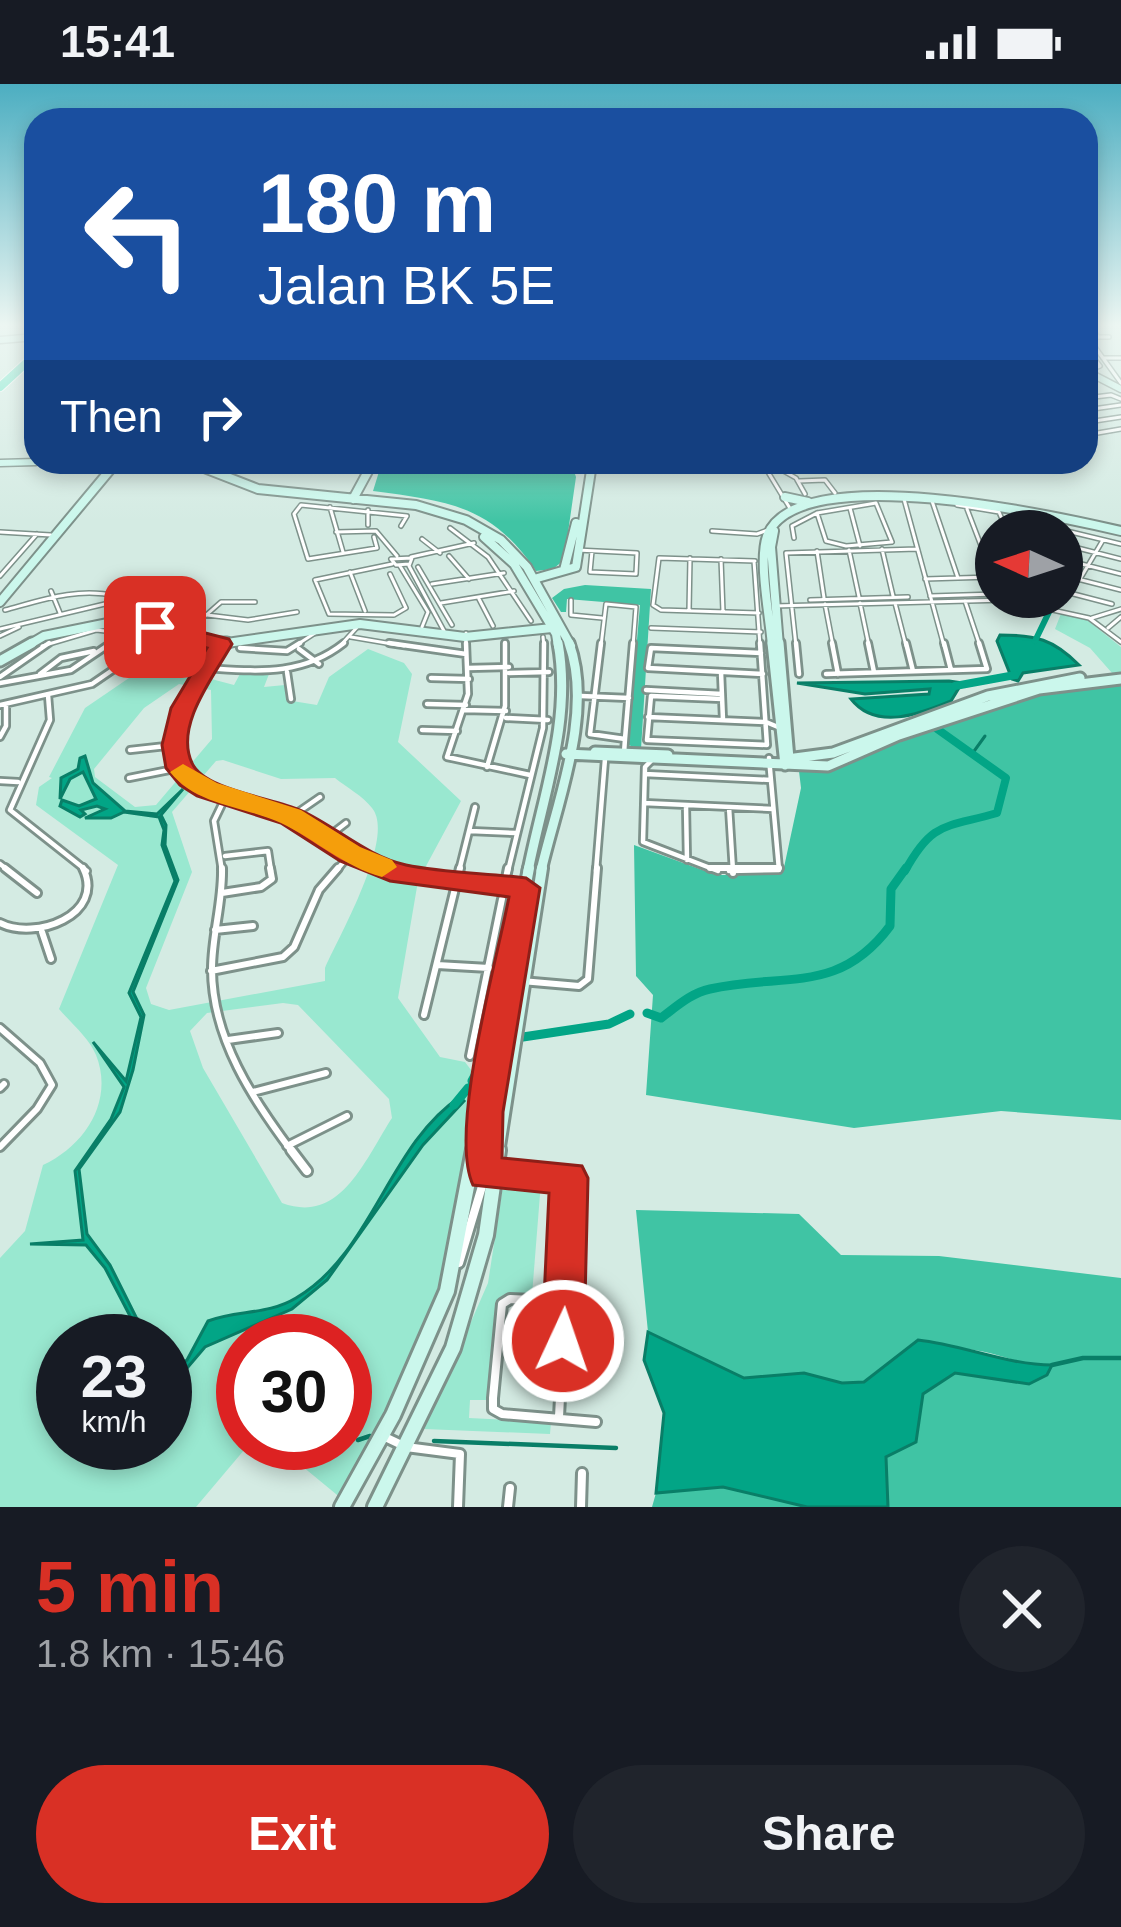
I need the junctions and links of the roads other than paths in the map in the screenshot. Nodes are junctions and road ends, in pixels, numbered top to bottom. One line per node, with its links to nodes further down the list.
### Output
1 (1098, 429): 3 (street)
2 (1121, 430): 3 (street)
3 (1102, 432): 4 (street)
4 (1098, 433)
5 (103, 474): 36 (street)
6 (103, 474): 96 (street)
7 (210, 474): 16 (street)
8 (219, 474): 16 (street)
9 (364, 474): 16 (street)
10 (587, 474): 47 (street)
11 (766, 474): 21 (street)
12 (788, 474): 13 (street)
13 (799, 481): 14 (street); 15 (street)
14 (835, 493)
15 (805, 494)
16 (351, 497): 18 (street); 18 (street); 74 (street)
17 (932, 501): 20 (street); 46 (street); 76 (street)
18 (379, 504): 55 (street)
19 (330, 507): 24 (street); 32 (street); 54 (street)
20 (966, 507): 25 (street); 29 (street)
21 (790, 508): 22 (street); 22 (street); 35 (street); 103 (street)
22 (817, 508): 23 (street); 33 (street); 39 (street); 44 (street)
23 (850, 508): 44 (street); 44 (street)
24 (368, 510): 26 (street); 27 (street)
25 (986, 510)
26 (368, 525)
27 (401, 526)
28 (450, 528): 42 (street)
29 (975, 530)
30 (712, 531): 35 (street)
31 (0, 532): 34 (street)
32 (336, 532): 54 (street); 56 (street)
33 (1121, 532)
34 (37, 534): 36 (street); 73 (street)
35 (763, 534): 62 (street)
36 (51, 535): 96 (street)
37 (1083, 535): 41 (street)
38 (374, 537): 54 (street)
39 (794, 538)
40 (422, 539): 52 (street)
41 (1103, 540): 43 (street); 53 (street)
42 (474, 543): 52 (street); 70 (street)
43 (1121, 544)
44 (860, 546)
45 (882, 549): 46 (street); 48 (street); 92 (street)
46 (917, 549): 78 (street)
47 (575, 550): 50 (street); 74 (street)
48 (849, 550): 51 (street); 94 (street)
49 (1083, 550): 53 (street)
50 (592, 551): 50 (street)
51 (817, 551): 99 (street); 102 (street)
52 (440, 553): 61 (street)
53 (1096, 553): 60 (street); 65 (street)
54 (344, 554)
55 (505, 554): 74 (street); 89 (street)
56 (397, 556): 61 (street); 63 (street)
57 (449, 556): 75 (street)
58 (689, 558): 59 (street); 104 (street); 104 (street)
59 (721, 559): 62 (street); 107 (street)
60 (1121, 559)
61 (411, 561): 66 (street); 120 (street)
62 (759, 561): 103 (street); 108 (street)
63 (392, 564): 66 (street); 68 (street)
64 (1083, 564): 65 (street)
65 (1086, 565): 69 (street); 72 (street)
66 (400, 566): 119 (street)
67 (418, 567): 80 (street)
68 (350, 572): 109 (street); 109 (street)
69 (1083, 572)
70 (504, 573): 75 (street); 83 (street)
71 (389, 574): 109 (street)
72 (1121, 574)
73 (0, 576)
74 (535, 576): 89 (street)
75 (469, 578): 80 (street)
76 (958, 578): 77 (street); 78 (street)
77 (975, 578)
78 (925, 579): 90 (street)
79 (1083, 580): 81 (street)
80 (431, 584): 98 (street)
81 (1121, 590)
82 (51, 591): 88 (street)
83 (514, 591): 86 (street); 121 (street)
84 (975, 596): 90 (street)
85 (1083, 596): 101 (street)
86 (478, 597): 98 (street); 118 (street)
87 (908, 597): 92 (street)
88 (54, 598): 96 (street); 100 (street); 110 (street)
89 (540, 598): 121 (street); 142 (street)
90 (930, 599): 92 (street); 95 (street); 150 (street)
91 (810, 600): 99 (street)
92 (894, 600): 94 (street); 151 (street)
93 (571, 601): 114 (street)
94 (859, 601): 99 (street); 155 (street)
95 (965, 601): 115 (street); 150 (street)
96 (2, 602)
97 (255, 602): 113 (street)
98 (441, 602): 120 (street)
99 (825, 602): 102 (street); 159 (street)
100 (113, 604): 110 (street); 113 (street); 116 (street)
101 (1112, 604)
102 (791, 605): 103 (street); 157 (street)
103 (773, 606): 180 (street); 192 (street)
104 (689, 611): 105 (street)
105 (701, 611): 107 (street); 125 (street)
106 (297, 612): 113 (street)
107 (723, 612): 108 (street)
108 (759, 613): 127 (street)
109 (366, 614)
110 (61, 615): 128 (street)
111 (1107, 616): 112 (street); 112 (street); 115 (street)
112 (1120, 616): 124 (street)
113 (204, 617)
114 (602, 618): 169 (street); 170 (street)
115 (1089, 618): 124 (street)
116 (109, 621): 126 (street); 143 (street)
117 (360, 624): 119 (street); 131 (street); 135 (street)
118 (493, 626)
119 (422, 627): 120 (street); 126 (street); 130 (street)
120 (448, 628): 130 (street)
121 (546, 628): 130 (street); 142 (street); 153 (street); 188 (street)
122 (651, 628): 125 (street)
123 (130, 630): 126 (street); 134 (street); 138 (street)
124 (1106, 630): 133 (street)
125 (703, 631): 127 (street)
126 (168, 632): 135 (street); 166 (street)
127 (761, 632): 139 (street)
128 (0, 633)
129 (315, 633): 137 (street)
130 (466, 635): 141 (street)
131 (351, 637): 141 (street); 146 (street)
132 (505, 642): 149 (street)
133 (1121, 642)
134 (47, 643): 144 (street); 164 (street)
135 (220, 644): 145 (street)
136 (240, 648): 137 (street)
137 (298, 648): 146 (street)
138 (100, 650): 144 (street); 160 (street)
139 (763, 653): 154 (street); 156 (street)
140 (178, 654): 145 (street)
141 (466, 654): 148 (street)
142 (573, 656): 167 (street)
143 (0, 658)
144 (61, 658): 160 (street)
145 (209, 658): 147 (street)
146 (319, 664): 152 (street)
147 (204, 668): 152 (street); 185 (street)
148 (468, 668): 149 (street); 163 (street)
149 (509, 670): 153 (street); 175 (street)
150 (951, 670): 151 (street)
151 (913, 671): 155 (street)
152 (287, 672): 171 (street)
153 (549, 672): 177 (street)
154 (721, 672): 156 (street); 168 (street)
155 (874, 673): 159 (street)
156 (763, 674): 179 (street)
157 (799, 674)
158 (826, 674): 159 (street)
159 (838, 674)
160 (39, 676): 164 (street)
161 (1121, 677): 192 (street); 192 (street)
162 (431, 678): 163 (street)
163 (469, 679): 174 (street)
164 (0, 680)
165 (646, 691): 168 (street)
166 (48, 695): 172 (street); 199 (street)
167 (577, 696): 169 (street); 188 (street)
168 (722, 696): 176 (street); 178 (street)
169 (593, 697): 170 (street); 184 (street)
170 (629, 698): 184 (street)
171 (290, 699)
172 (3, 704): 183 (street)
173 (427, 704): 174 (street)
174 (465, 707): 175 (street); 182 (street)
175 (506, 715): 177 (street); 194 (street)
176 (648, 717): 178 (street); 187 (street)
177 (548, 720): 196 (street)
178 (723, 720): 179 (street)
179 (766, 722): 180 (street); 187 (street)
180 (778, 722): 192 (street)
181 (422, 730): 182 (street)
182 (457, 731): 194 (street)
183 (0, 737)
184 (626, 739): 189 (street)
185 (175, 745): 186 (street); 195 (street)
186 (130, 750)
187 (706, 750): 189 (street); 192 (street)
188 (565, 752): 190 (street); 190 (street); 219 (street)
189 (625, 753): 190 (street)
190 (584, 754): 191 (street)
191 (605, 759): 193 (street); 231 (street)
192 (780, 762): 193 (street); 193 (street); 206 (street)
193 (645, 766): 202 (street)
194 (487, 767): 196 (street)
195 (179, 768): 197 (street); 200 (street)
196 (530, 775): 210 (street)
197 (129, 778)
198 (0, 781): 199 (street)
199 (20, 782): 226 (street)
200 (226, 796): 207 (street); 213 (street)
201 (320, 797): 207 (street)
202 (644, 803): 203 (street); 214 (street)
203 (686, 805): 205 (street); 214 (street)
204 (475, 807): 209 (street)
205 (729, 807): 206 (street); 216 (street)
206 (773, 809): 216 (street)
207 (291, 817): 211 (street)
208 (346, 823): 211 (street)
209 (470, 831): 210 (street); 218 (street)
210 (516, 833): 217 (street)
211 (325, 839): 212 (street)
212 (350, 854): 218 (street); 230 (street)
213 (225, 856): 221 (street); 221 (street)
214 (686, 860): 216 (street)
215 (1, 866): 220 (street)
216 (733, 873)
217 (506, 878)
218 (458, 884): 219 (street); 228 (street)
219 (531, 888): 231 (street)
220 (38, 893)
221 (222, 893): 225 (street)
222 (502, 899): 229 (street)
223 (0, 923): 226 (street)
224 (253, 926): 225 (street)
225 (215, 930): 230 (street)
226 (42, 932): 227 (street)
227 (51, 959)
228 (437, 965): 229 (street); 232 (street)
229 (489, 968): 236 (street)
230 (211, 971): 235 (street)
231 (517, 980): 239 (street); 244 (street)
232 (424, 1015)
233 (0, 1028): 242 (street)
234 (278, 1033): 235 (street)
235 (228, 1040): 238 (street)
236 (470, 1056)
237 (326, 1073): 238 (street)
238 (253, 1092): 241 (street)
239 (485, 1112): 244 (street); 245 (street)
240 (347, 1116): 241 (street)
241 (287, 1146): 243 (street)
242 (0, 1147)
243 (307, 1171)
244 (491, 1173): 245 (street); 246 (street); 251 (street)
245 (447, 1291): 250 (street)
246 (566, 1302): 247 (street); 248 (street); 248 (street)
247 (600, 1303)
248 (559, 1417): 249 (street)
249 (596, 1422)
250 (382, 1435): 251 (street); 254 (street)
251 (406, 1447): 255 (street); 256 (street)
252 (582, 1473): 258 (street)
253 (510, 1488): 257 (street)
254 (342, 1507)
255 (375, 1507)
256 (458, 1507)
257 (508, 1507)
258 (581, 1507)

